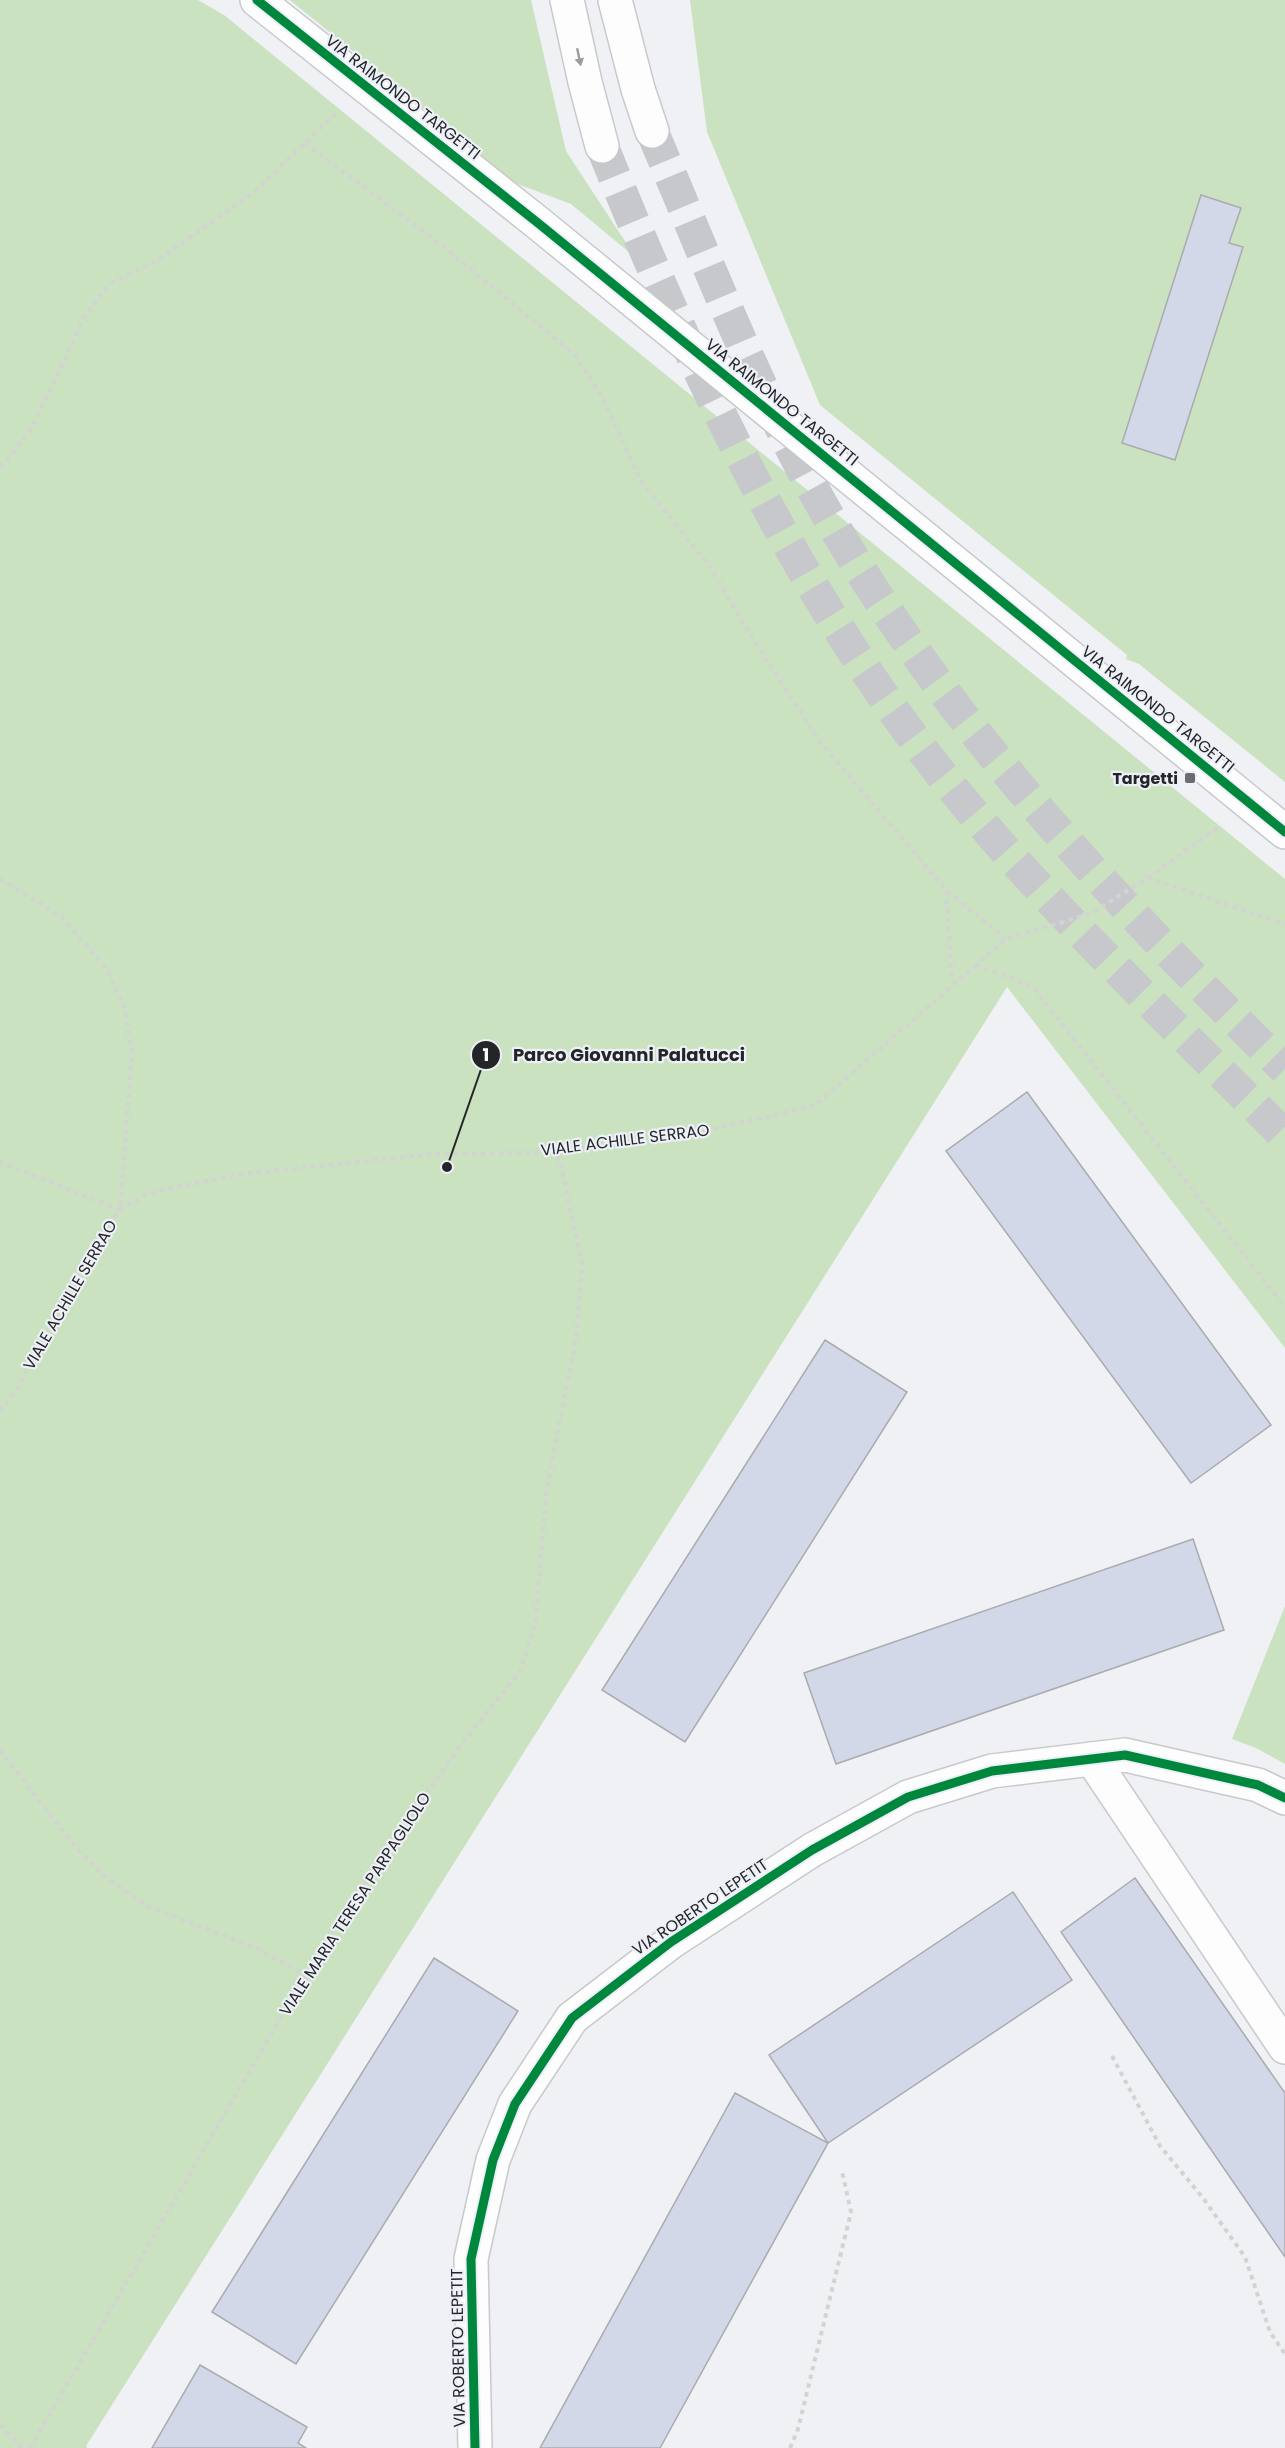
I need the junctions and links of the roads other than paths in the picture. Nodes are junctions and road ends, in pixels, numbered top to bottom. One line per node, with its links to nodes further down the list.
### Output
1 (257, 0): 6 (street, VIA RAIMONDO TARGETTI)
2 (567, 0): 5 (street, one-way to 5)
3 (615, 0): 4 (street)
4 (652, 131)
5 (602, 146)
6 (1285, 832)
7 (1092, 1759): 8 (street, VIA ROBERTO LEPETIT); 9 (street); 10 (street, VIA ROBERTO LEPETIT)
8 (1285, 1798)
9 (1285, 2047)
10 (475, 2448)

